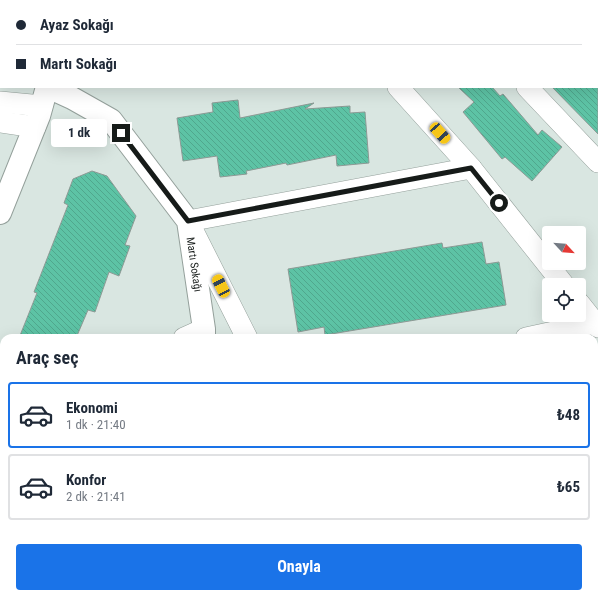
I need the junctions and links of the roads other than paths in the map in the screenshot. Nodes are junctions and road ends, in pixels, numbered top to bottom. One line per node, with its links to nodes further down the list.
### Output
1 (399, 88): 8 (street)
2 (528, 88): 7 (street)
3 (46, 93): 4 (street); 6 (street); 10 (street, Martı Sokağı)
4 (0, 102)
5 (0, 122): 6 (street)
6 (35, 127): 9 (street)
7 (598, 162)
8 (471, 168): 10 (street); 11 (street)
9 (0, 213)
10 (188, 221): 14 (street, Martı Sokağı); 15 (street)
11 (558, 278)
12 (586, 312): 13 (street)
13 (596, 325): 16 (street)
14 (204, 333)
15 (245, 334)
16 (548, 334)

